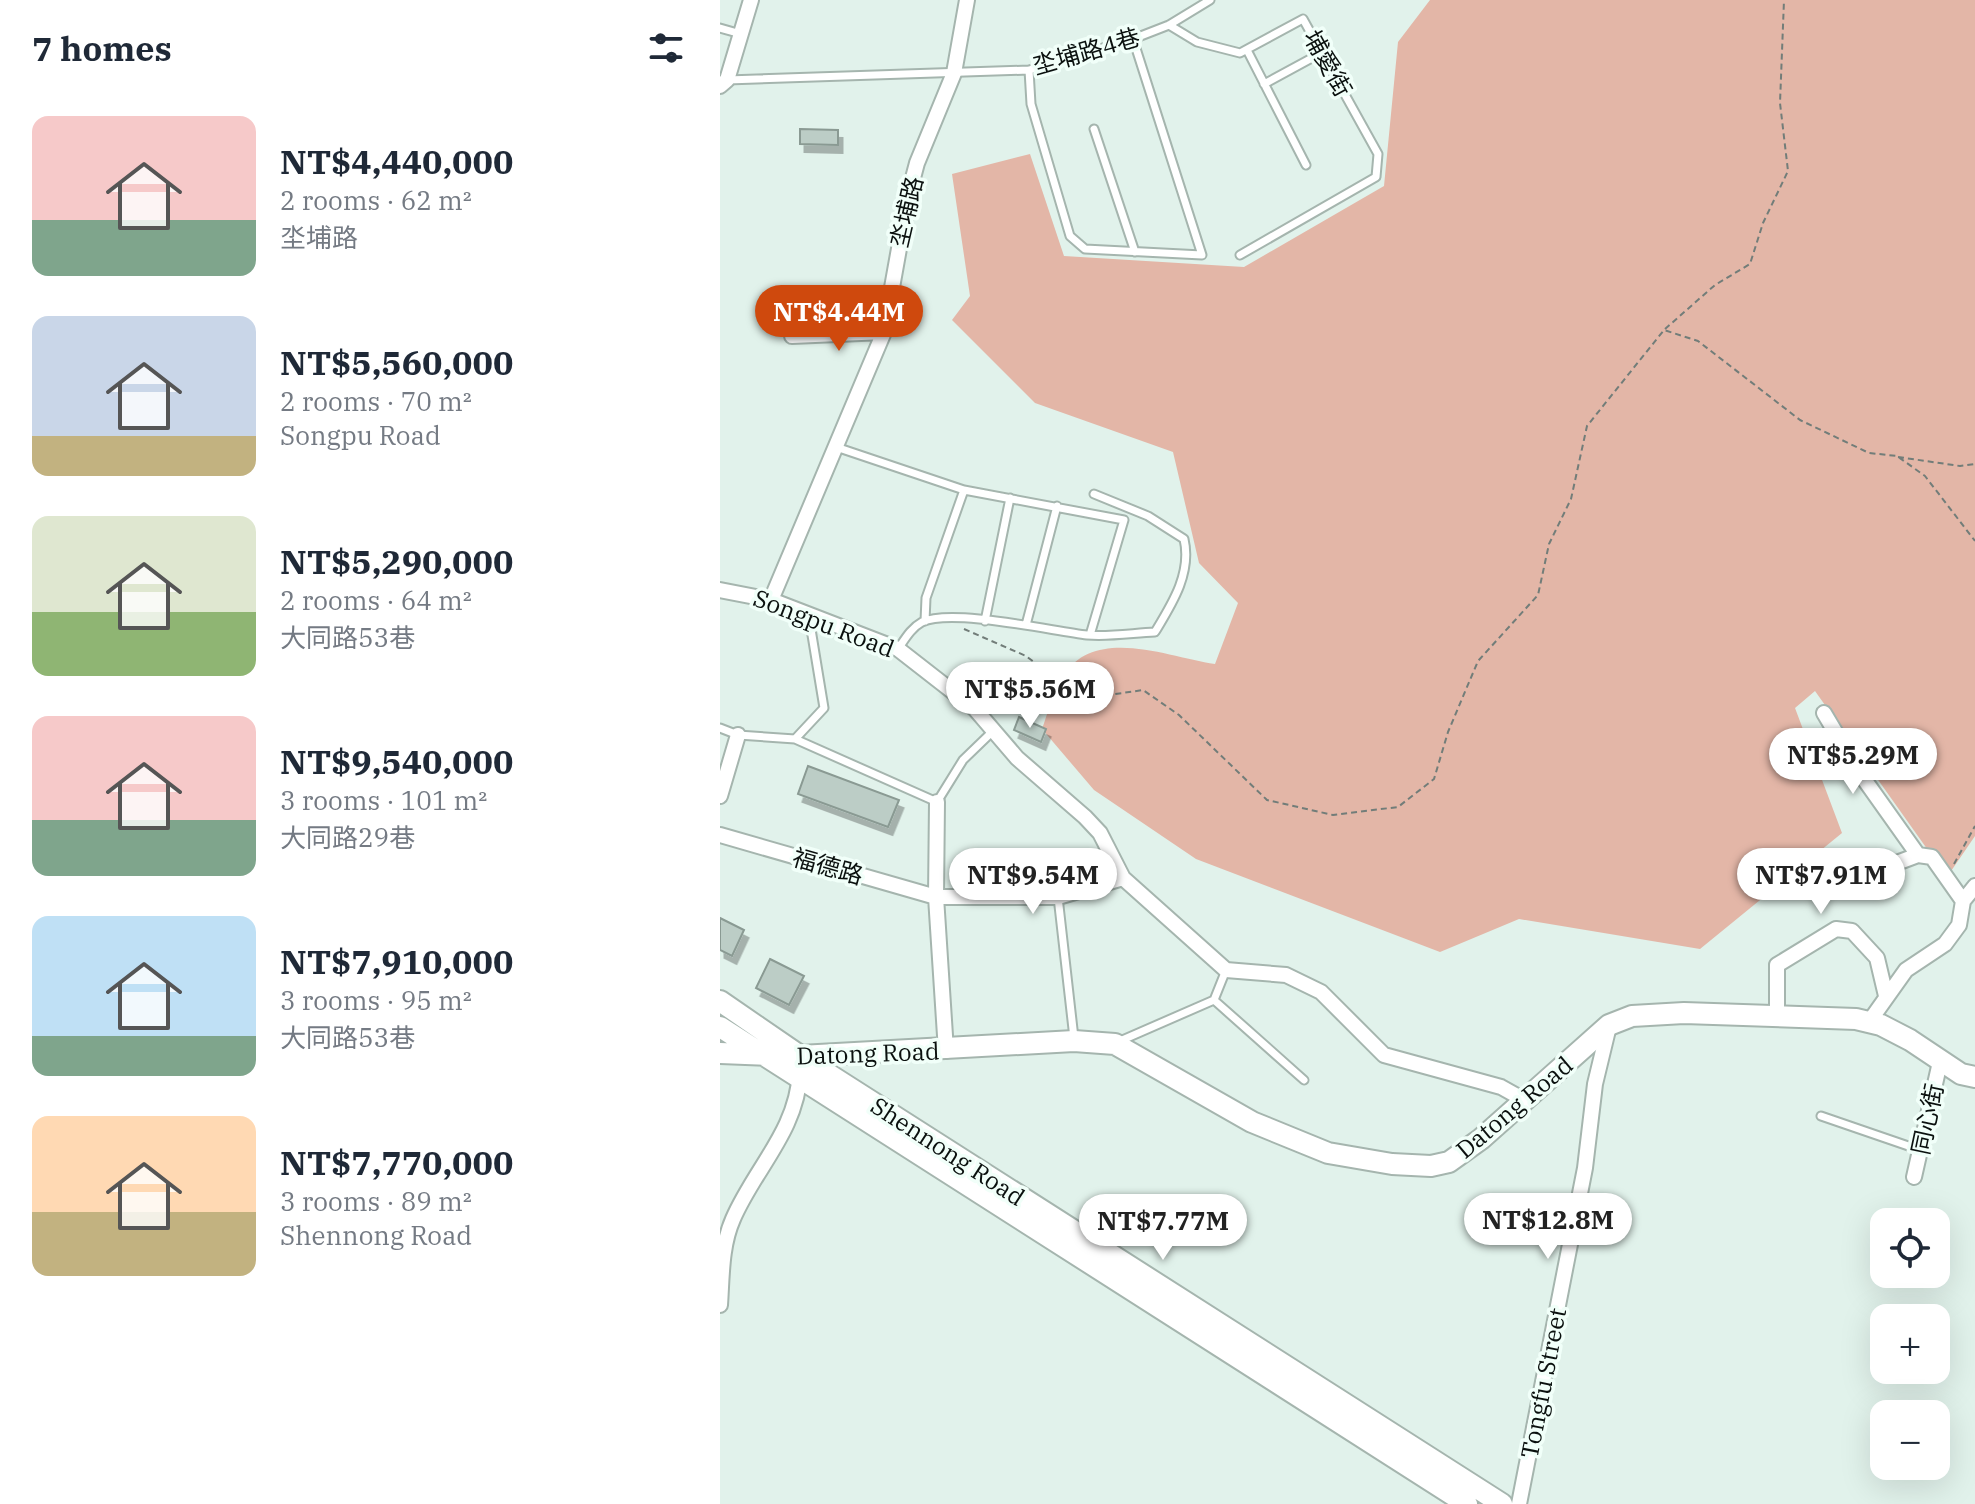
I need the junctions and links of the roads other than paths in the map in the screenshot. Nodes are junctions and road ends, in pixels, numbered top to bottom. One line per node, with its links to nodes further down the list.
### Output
1 (751, 0): 6 (street)
2 (967, 0): 11 (street, 坔埔路)
3 (1210, 0): 4 (lane, 坔埔路4巷)
4 (1169, 25): 7 (lane, 坔埔路4巷); 8 (lane)
5 (720, 28): 6 (lane)
6 (741, 34): 12 (street)
7 (1133, 39): 10 (lane, 坔埔路4巷); 16 (lane)
8 (1247, 50): 9 (lane, 埔愛街); 13 (lane)
9 (1323, 52): 13 (lane); 17 (lane, 埔愛街)
10 (1029, 70): 11 (lane, 坔埔路4巷); 16 (lane)
11 (954, 73): 12 (lane, 坔埔路4巷); 18 (street, 坔埔路)
12 (724, 83)
13 (1264, 84): 15 (lane)
14 (1094, 129): 16 (lane)
15 (1306, 165)
16 (1135, 252)
17 (1240, 255)
18 (884, 332): 19 (street); 20 (street, 坔埔路)
19 (792, 336)
20 (836, 447): 21 (lane); 26 (street, 坔埔路)
21 (964, 490): 23 (lane); 28 (lane)
22 (1094, 494): 31 (lane)
23 (1010, 498): 24 (lane); 29 (lane)
24 (1057, 506): 30 (lane); 31 (lane)
25 (720, 590): 26 (street, Songpu Road)
26 (771, 600): 27 (street, Songpu Road)
27 (809, 617): 32 (street, Songpu Road); 37 (lane)
28 (925, 621): 29 (lane); 32 (lane)
29 (985, 621): 30 (lane)
30 (1026, 625): 31 (lane)
31 (1090, 635)
32 (898, 649): 35 (street, Songpu Road)
33 (1824, 713): 42 (street)
34 (720, 728): 36 (lane)
35 (992, 732): 40 (lane); 44 (street, Songpu Road)
36 (738, 735): 37 (lane); 38 (street)
37 (795, 739): 40 (lane)
38 (724, 773): 39 (street)
39 (720, 796)
40 (937, 802): 46 (street)
41 (720, 835): 46 (street, 福德路)
42 (1918, 855): 43 (street); 48 (street)
43 (1870, 873)
44 (1123, 878): 47 (street, 福德路); 49 (street, Songpu Road)
45 (1975, 886): 48 (street)
46 (936, 897): 47 (street, 福德路); 59 (street)
47 (1058, 897): 57 (lane)
48 (1963, 901): 50 (street)
49 (1226, 970): 51 (lane); 67 (street)
50 (1886, 996): 53 (street); 54 (street)
51 (1214, 1000): 58 (lane); 65 (lane)
52 (720, 1001): 62 (street, Shennong Road)
53 (1777, 1016): 54 (street, Datong Road); 55 (street, Datong Road)
54 (1869, 1022): 63 (street, Datong Road)
55 (1609, 1025): 67 (street, Datong Road); 74 (street, Tongfu Street)
56 (720, 1027): 61 (street, Shennong Road)
57 (1074, 1041): 58 (street, Datong Road); 59 (street, Datong Road)
58 (1115, 1044): 67 (street, Datong Road)
59 (946, 1051): 62 (street, Datong Road)
60 (720, 1053): 61 (street, Datong Road)
61 (758, 1053): 62 (street, Datong Road); 66 (street, Shennong Road)
62 (800, 1056): 66 (street); 72 (street, Shennong Road)
63 (1940, 1062): 64 (street, Datong Road); 69 (street, 同心街)
64 (1975, 1077)
65 (1304, 1080)
66 (799, 1081): 71 (street); 72 (street, Shennong Road)
67 (1526, 1101)
68 (1821, 1116): 69 (lane)
69 (1920, 1150): 70 (street, 同心街)
70 (1914, 1177)
71 (720, 1305)
72 (1472, 1500): 73 (street, Shennong Road)
73 (1502, 1504)
74 (1519, 1504)

